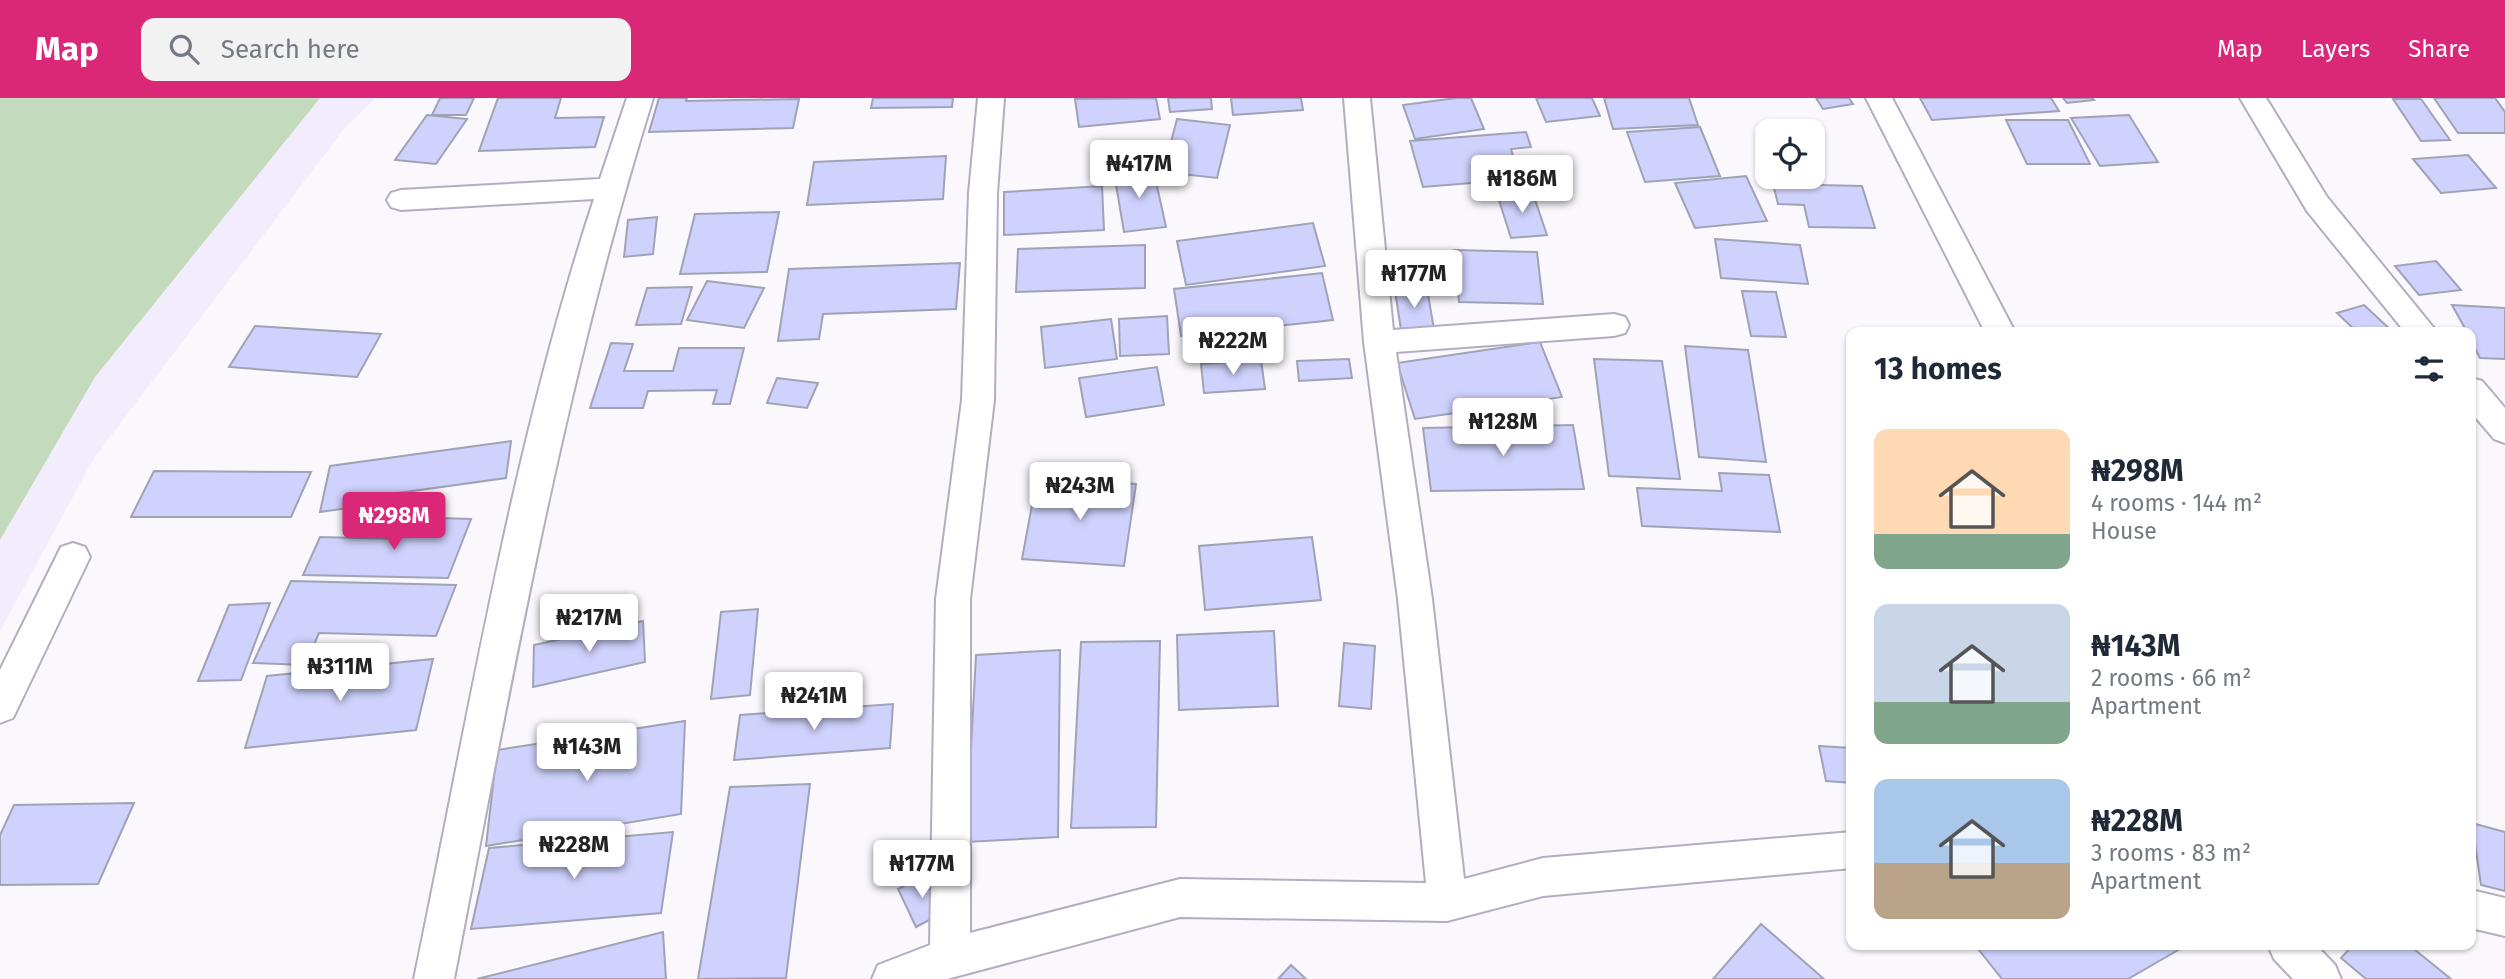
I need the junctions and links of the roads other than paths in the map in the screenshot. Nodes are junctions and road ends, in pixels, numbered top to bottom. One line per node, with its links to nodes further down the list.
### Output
1 (640, 98): 6 (street)
2 (991, 98): 21 (street)
3 (1357, 98): 11 (street)
4 (1879, 98): 9 (street)
5 (2253, 98): 10 (street)
6 (609, 188): 7 (street); 22 (street)
7 (401, 200)
8 (1614, 325): 11 (street)
9 (1997, 327)
10 (2418, 327)
11 (1379, 342): 17 (street)
12 (2476, 396): 13 (street)
13 (2505, 430)
14 (73, 557): 15 (street)
15 (0, 707)
16 (1846, 851): 17 (street)
17 (1447, 902): 21 (street)
18 (2476, 910): 19 (street)
19 (2505, 917)
20 (2293, 950): 24 (street)
21 (950, 958): 23 (street)
22 (434, 979)
23 (891, 979)
24 (2321, 979)

